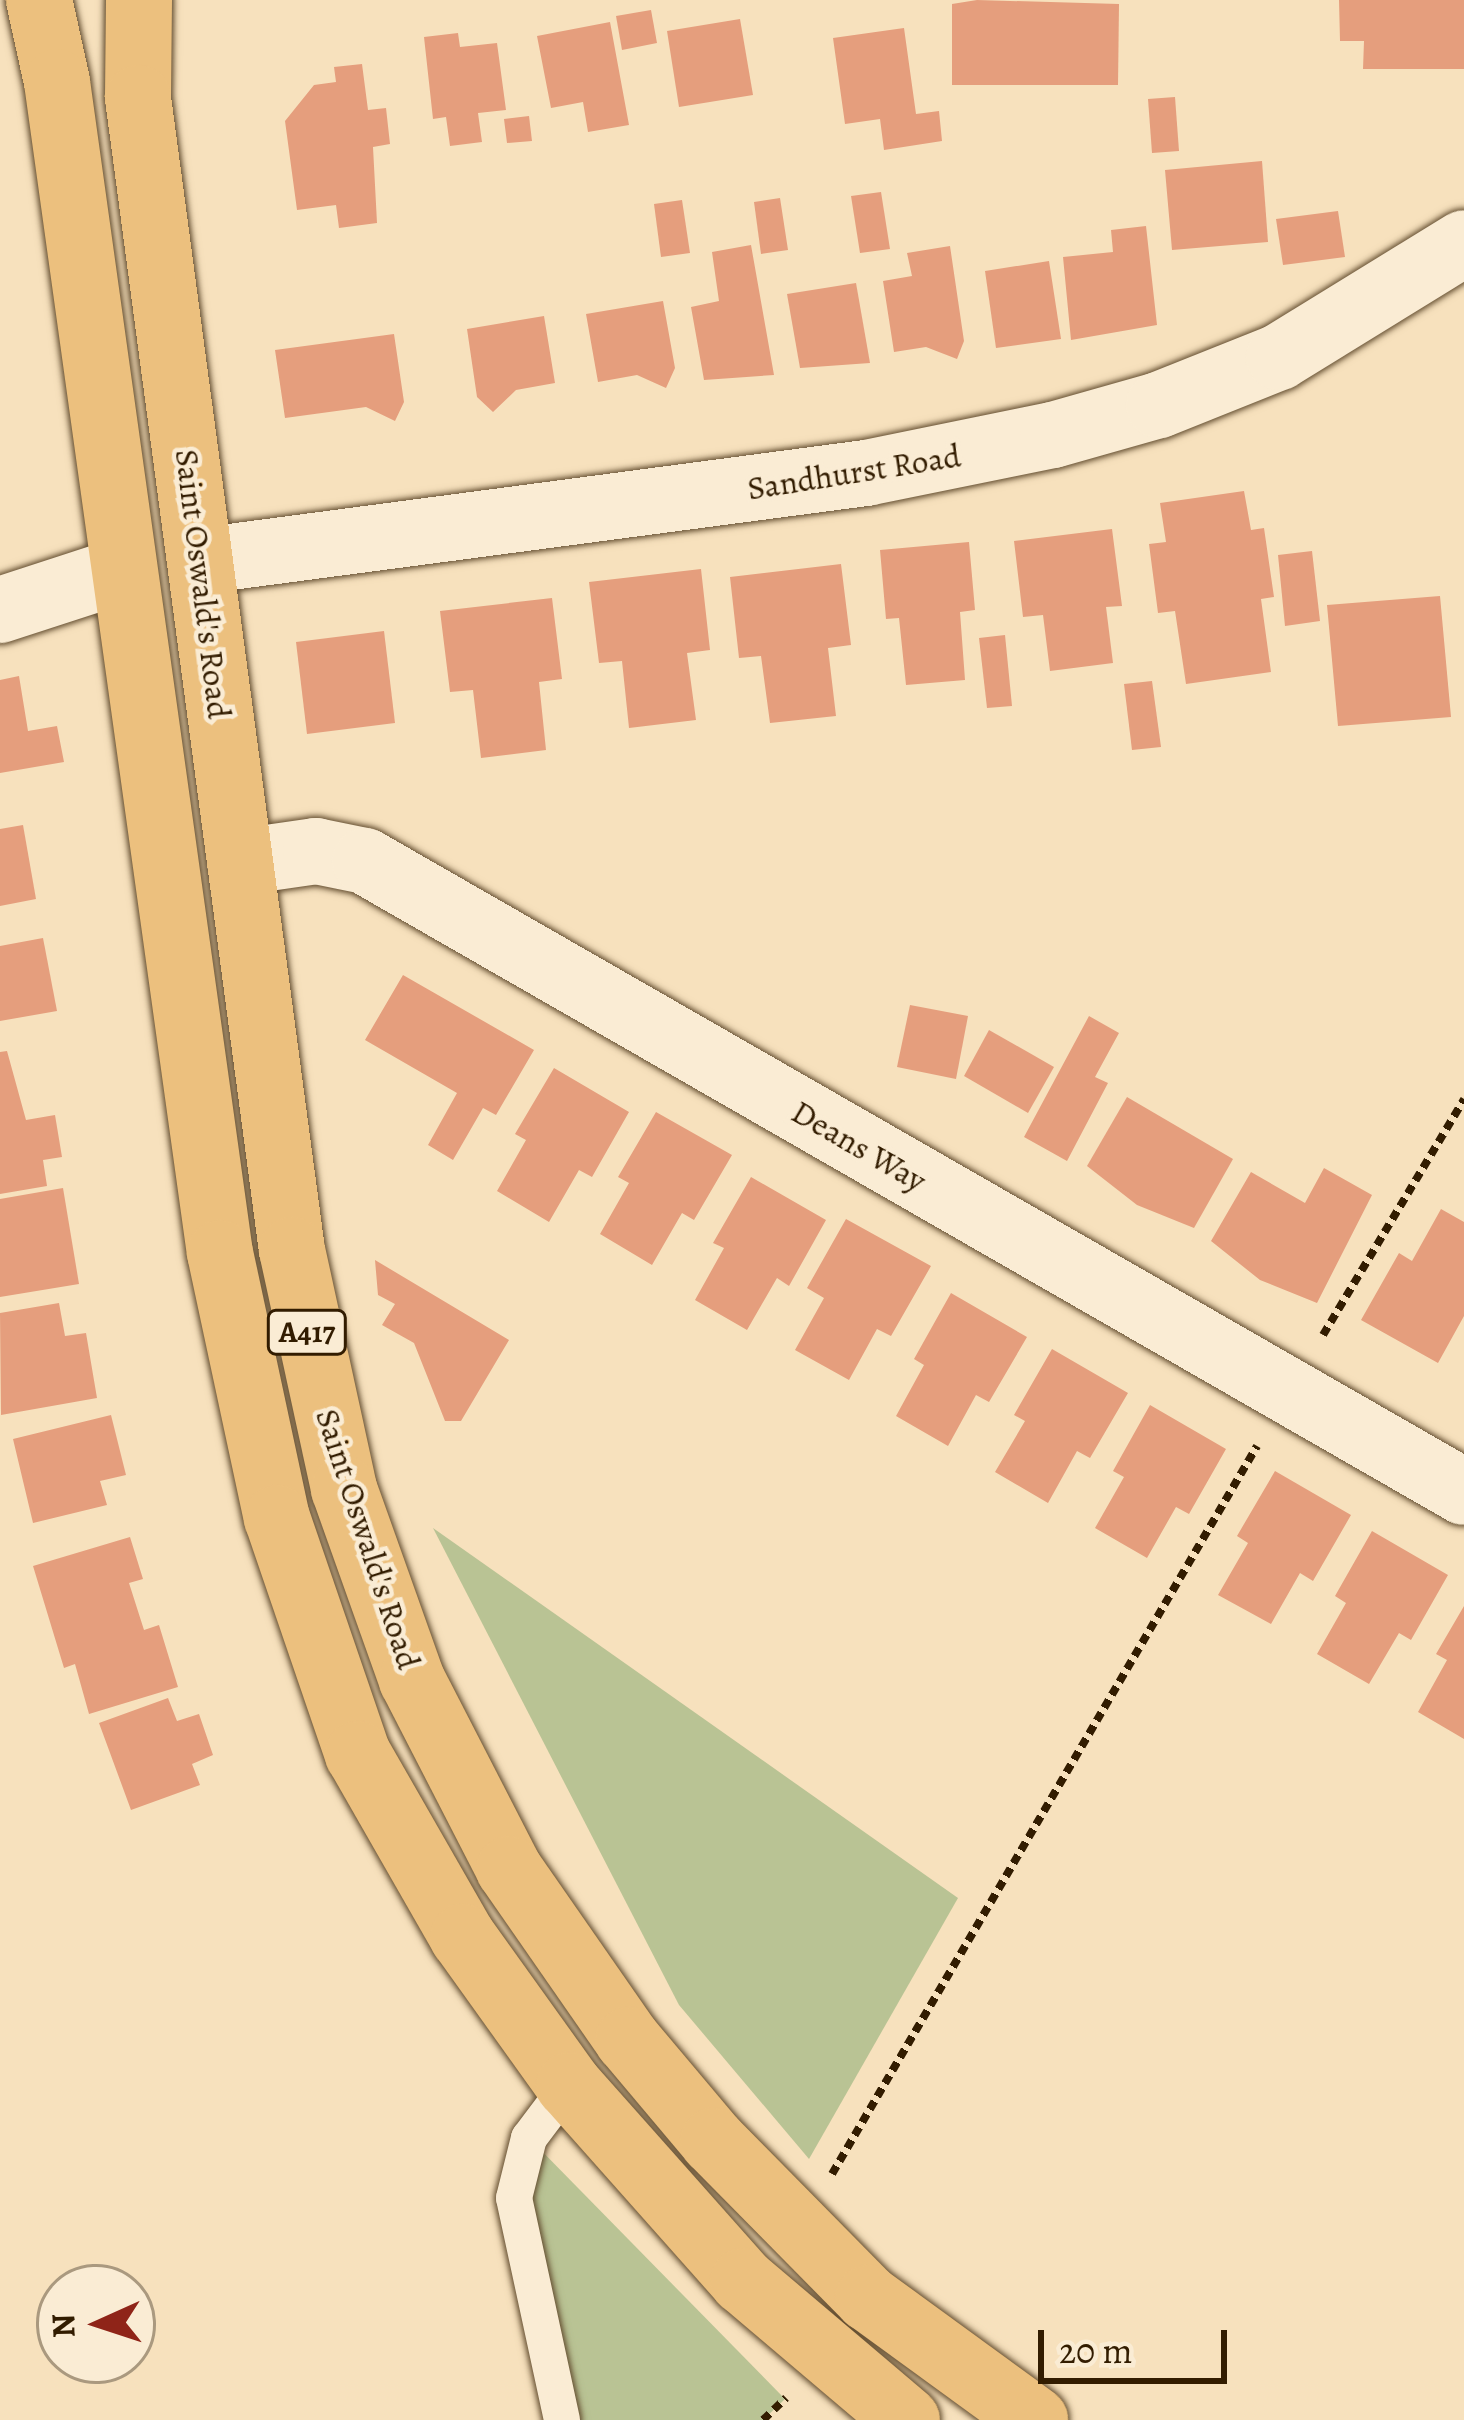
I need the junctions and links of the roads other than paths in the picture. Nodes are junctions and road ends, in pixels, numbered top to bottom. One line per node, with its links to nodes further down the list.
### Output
1 (39, 0): 5 (main road, A417)
2 (140, 0): 4 (main road, Saint Oswald's Road / A417)
3 (1464, 243): 4 (street, Sandhurst Road)
4 (200, 561): 7 (main road, Saint Oswald's Road / A417)
5 (123, 570): 6 (street); 9 (main road, A417)
6 (0, 610)
7 (240, 862): 8 (street, Deans Way); 12 (main road, Saint Oswald's Road / A417)
8 (1464, 1492)
9 (569, 2085): 10 (lane); 11 (main road, A417)
10 (562, 2420)
11 (907, 2420)
12 (1035, 2420)

